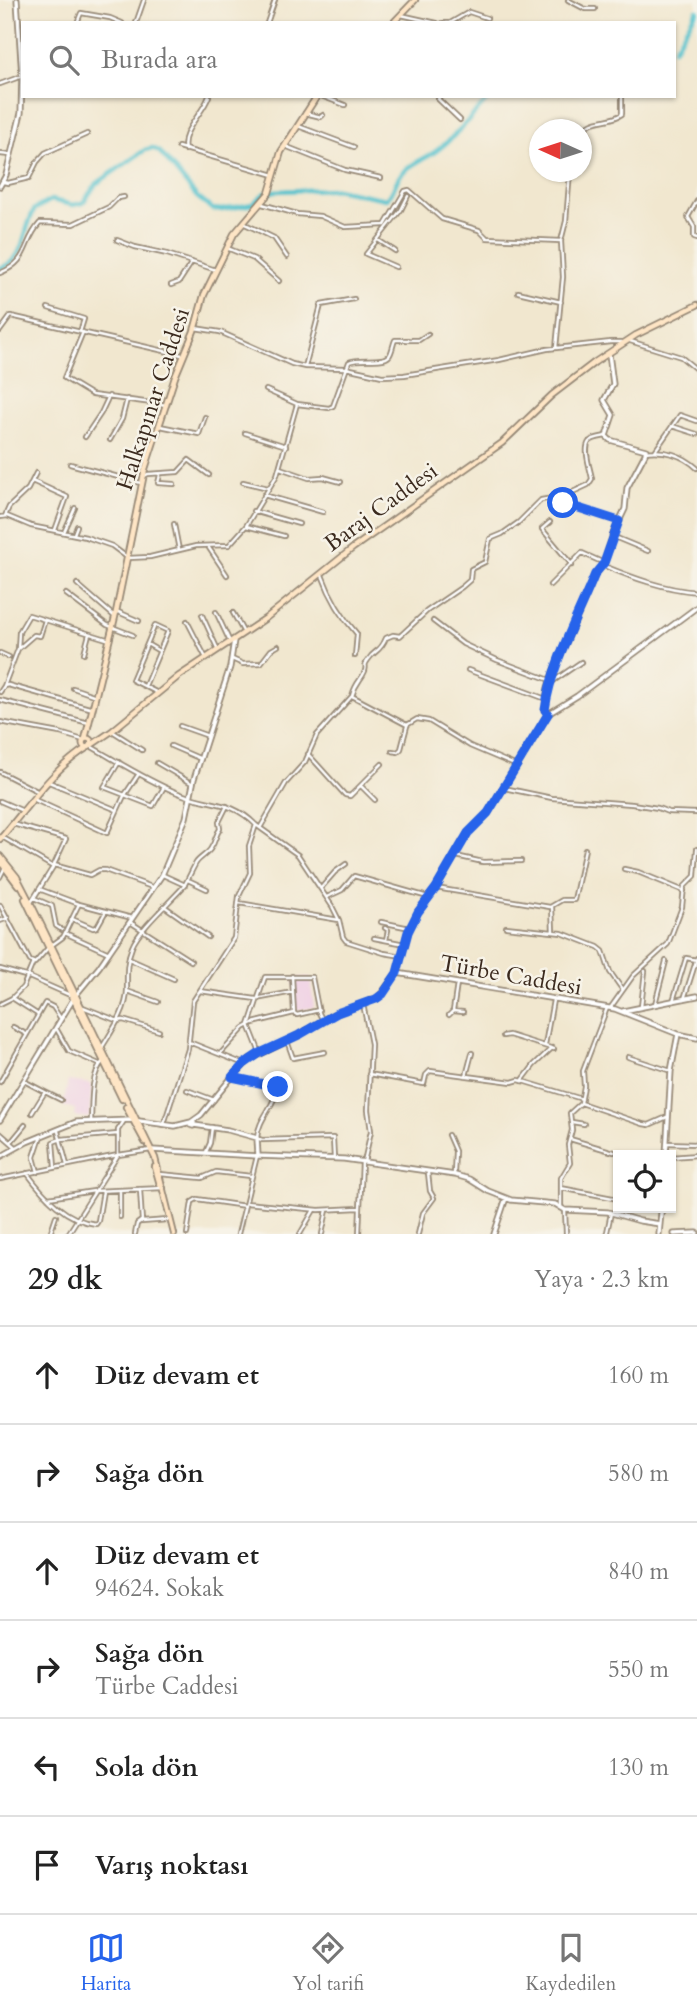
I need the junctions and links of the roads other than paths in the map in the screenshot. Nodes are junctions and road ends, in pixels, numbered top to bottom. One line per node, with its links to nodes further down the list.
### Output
1 (18, 0): 16 (street)
2 (144, 0): 11 (street)
3 (275, 0): 12 (street)
4 (415, 0): 7 (main road)
5 (568, 0): 6 (street)
6 (595, 9)
7 (401, 15): 13 (main road); 14 (street)
8 (487, 18): 15 (street)
9 (78, 21): 10 (street)
10 (117, 21)
11 (137, 21)
12 (268, 21)
13 (395, 21)
14 (428, 21)
15 (453, 21)
16 (21, 51)
17 (21, 76): 18 (street)
18 (0, 84)
19 (21, 98): 37 (street)
20 (208, 98): 35 (street)
21 (317, 98): 26 (main road, Halkapınar Caddesi)
22 (325, 98): 25 (street)
23 (439, 98): 28 (street)
24 (622, 98): 29 (street)
25 (345, 105)
26 (305, 113): 27 (street); 30 (main road, Halkapınar Caddesi)
27 (323, 114)
28 (460, 120)
29 (592, 123)
30 (297, 126): 32 (main road, Halkapınar Caddesi); 34 (street)
31 (87, 134): 41 (street)
32 (285, 146): 38 (main road, Halkapınar Caddesi); 39 (street)
33 (178, 147): 35 (street)
34 (354, 147)
35 (185, 150): 38 (street)
36 (0, 154): 37 (street)
37 (10, 155): 41 (street)
38 (274, 175): 45 (main road, Halkapınar Caddesi)
39 (381, 178)
40 (569, 182): 51 (street)
41 (2, 184)
42 (408, 196): 47 (street)
43 (124, 197): 58 (street)
44 (697, 201): 48 (street)
45 (261, 204): 46 (main road, Halkapınar Caddesi); 47 (street)
46 (243, 223): 52 (main road, Halkapınar Caddesi); 54 (street)
47 (386, 227): 50 (street); 51 (street)
48 (696, 237)
49 (117, 240): 55 (street)
50 (378, 240): 53 (street); 56 (street)
51 (561, 241): 63 (street)
52 (227, 248): 57 (main road, Halkapınar Caddesi); 59 (street)
53 (395, 251)
54 (287, 257)
55 (192, 262): 57 (street); 60 (street)
56 (397, 267)
57 (216, 270): 66 (main road, Halkapınar Caddesi)
58 (0, 272)
59 (279, 281)
60 (171, 285)
61 (518, 292): 63 (street)
62 (354, 299): 74 (street)
63 (561, 302): 71 (street)
64 (697, 305): 70 (main road, Baraj Caddesi)
65 (48, 309): 68 (street)
66 (195, 328): 74 (street); 81 (main road, Halkapınar Caddesi)
67 (0, 331): 68 (street)
68 (82, 332): 73 (street); 78 (street)
69 (428, 334): 75 (street)
70 (625, 341): 71 (street); 72 (main road, Baraj Caddesi); 76 (street)
71 (556, 348): 75 (street)
72 (609, 352): 88 (street); 130 (main road, Baraj Caddesi)
73 (182, 355)
74 (305, 366): 75 (street)
75 (346, 368): 80 (street)
76 (697, 370)
77 (266, 390): 80 (street)
78 (108, 396): 79 (street); 89 (street)
79 (127, 399): 81 (street); 90 (street)
80 (297, 404): 91 (street)
81 (167, 405): 84 (main road, Halkapınar Caddesi)
82 (205, 417): 84 (street)
83 (697, 421): 85 (street)
84 (160, 426): 100 (main road, Halkapınar Caddesi)
85 (672, 426): 87 (street); 92 (street)
86 (245, 433): 91 (street)
87 (697, 434)
88 (606, 436): 93 (street); 107 (street)
89 (85, 437)
90 (110, 440)
91 (286, 446): 95 (street)
92 (655, 451): 93 (street); 96 (street)
93 (645, 452): 113 (street)
94 (70, 464): 100 (street)
95 (280, 468): 103 (street); 105 (street)
96 (697, 468)
97 (36, 473): 101 (street)
98 (160, 475): 99 (street); 100 (street); 104 (street)
99 (209, 475)
100 (143, 480): 127 (main road, Halkapınar Caddesi)
101 (32, 481): 111 (street); 119 (street)
102 (243, 482): 105 (street)
103 (341, 482)
104 (174, 484)
105 (268, 488): 106 (street)
106 (264, 495): 109 (street); 110 (street)
107 (557, 496): 113 (street); 171 (street)
108 (75, 508): 120 (street)
109 (253, 511): 116 (street); 118 (street)
110 (323, 512)
111 (5, 516): 112 (street); 119 (street)
112 (0, 517)
113 (619, 521): 123 (street)
114 (550, 522): 129 (street)
115 (174, 524): 125 (street)
116 (299, 524)
117 (77, 526): 121 (street)
118 (246, 526): 122 (street); 124 (street)
119 (55, 530): 120 (street)
120 (64, 532): 121 (street)
121 (74, 534): 127 (street)
122 (284, 536)
123 (612, 536): 126 (street); 128 (street)
124 (208, 548): 125 (street); 131 (street)
125 (178, 550): 127 (street)
126 (648, 551)
127 (128, 558): 139 (main road, Halkapınar Caddesi)
128 (603, 564): 129 (street); 134 (street); 164 (street)
129 (572, 565): 133 (street)
130 (321, 572): 146 (main road, Baraj Caddesi); 158 (street)
131 (228, 575)
132 (77, 584): 139 (street)
133 (550, 585)
134 (697, 592)
135 (66, 594): 145 (street)
136 (697, 607): 175 (street)
137 (216, 612): 150 (street)
138 (233, 613): 146 (street)
139 (115, 614): 142 (street); 145 (main road, Halkapınar Caddesi)
140 (202, 615): 154 (street)
141 (45, 620): 147 (street); 153 (street); 153 (street)
142 (139, 621)
143 (187, 621): 160 (street)
144 (433, 621): 164 (street)
145 (112, 628): 148 (street); 149 (main road, Halkapınar Caddesi)
146 (244, 633): 150 (main road, Baraj Caddesi)
147 (89, 634): 149 (street); 157 (street)
148 (133, 635)
149 (110, 639): 170 (main road, Halkapınar Caddesi)
150 (232, 641): 154 (main road, Baraj Caddesi); 161 (street)
151 (147, 644): 155 (street); 155 (street); 166 (street)
152 (278, 646): 161 (street)
153 (18, 649): 165 (street)
154 (218, 650): 160 (main road, Baraj Caddesi)
155 (160, 651): 166 (street)
156 (0, 653): 159 (street)
157 (83, 653)
158 (355, 656)
159 (9, 657)
160 (206, 658): 169 (main road, Baraj Caddesi)
161 (232, 659): 181 (street)
162 (581, 662): 164 (street)
163 (468, 670): 172 (street)
164 (550, 682): 172 (street)
165 (4, 685): 168 (street); 174 (street)
166 (145, 686): 169 (street)
167 (73, 688): 170 (street)
168 (0, 692)
169 (158, 693): 180 (main road, Baraj Caddesi)
170 (96, 696): 174 (main road, Halkapınar Caddesi)
171 (352, 696): 178 (street); 187 (street)
172 (547, 699): 175 (street)
173 (0, 700): 177 (street)
174 (93, 709): 177 (main road, Halkapınar Caddesi)
175 (548, 714): 193 (street)
176 (0, 722): 182 (street)
177 (89, 723): 182 (main road, Halkapınar Caddesi)
178 (407, 725): 186 (street); 193 (street)
179 (180, 726): 181 (street)
180 (112, 731): 183 (main road, Baraj Caddesi); 185 (street)
181 (208, 736): 189 (street)
182 (83, 740): 183 (main road); 188 (main road, Halkapınar Caddesi)
183 (89, 746): 188 (main road, Baraj Caddesi); 190 (street)
184 (172, 746): 189 (street)
185 (142, 751)
186 (392, 751)
187 (308, 754): 198 (street); 212 (street)
188 (73, 757): 196 (main road)
189 (201, 759): 197 (street)
190 (119, 762): 195 (street); 202 (street)
191 (157, 763): 197 (street)
192 (382, 764): 198 (street)
193 (517, 766): 200 (street)
194 (0, 772): 201 (street)
195 (138, 774): 199 (street); 202 (street)
196 (47, 782): 201 (main road); 208 (street)
197 (193, 784): 203 (street)
198 (361, 786): 205 (street)
199 (164, 787): 202 (street); 203 (street)
200 (504, 788): 210 (street); 216 (street)
201 (39, 792): 204 (main road)
202 (124, 796): 208 (street)
203 (191, 798): 207 (street); 223 (street)
204 (33, 799): 208 (street); 209 (main road)
205 (374, 800)
206 (0, 801): 209 (street)
207 (227, 806): 212 (street); 225 (street)
208 (117, 810)
209 (23, 811): 211 (main road)
210 (697, 813)
211 (13, 824): 213 (main road); 221 (street)
212 (258, 827): 228 (street); 236 (street)
213 (1, 838): 221 (street)
214 (585, 849): 240 (street)
215 (697, 849): 232 (street)
216 (456, 856): 218 (street); 229 (street)
217 (0, 859): 220 (main road); 235 (main road)
218 (521, 861)
219 (346, 864): 228 (street)
220 (5, 866): 224 (street); 235 (main road)
221 (53, 866): 227 (street); 230 (street)
222 (624, 869): 232 (street)
223 (162, 875): 226 (street); 227 (street)
224 (0, 877)
225 (187, 879): 226 (street); 231 (street)
226 (184, 885): 239 (street)
227 (152, 887): 244 (street)
228 (321, 888): 233 (street)
229 (436, 888): 234 (street); 240 (street)
230 (39, 889): 235 (street); 237 (street)
231 (207, 889)
232 (684, 891): 273 (street)
233 (327, 897): 234 (street); 245 (street)
234 (430, 898): 249 (street)
235 (31, 902): 252 (street); 258 (main road)
236 (238, 903): 245 (street); 275 (street)
237 (79, 904): 241 (street); 243 (street)
238 (0, 905): 242 (street)
239 (164, 906): 251 (street); 254 (street)
240 (552, 906): 253 (street)
241 (106, 911): 243 (street); 244 (street)
242 (8, 918): 246 (street); 265 (street)
243 (72, 919): 252 (street)
244 (131, 920): 251 (street); 259 (street)
245 (339, 920): 260 (street)
246 (0, 921)
247 (380, 922): 249 (street)
248 (506, 927): 253 (street)
249 (410, 928): 257 (street)
250 (385, 929): 256 (street)
251 (143, 930): 261 (street); 263 (street)
252 (63, 932): 258 (street); 259 (street)
253 (553, 932): 273 (street)
254 (208, 937)
255 (374, 938): 256 (street)
256 (386, 940): 257 (street)
257 (405, 944): 260 (street)
258 (50, 947): 265 (street); 278 (main road)
259 (109, 953): 278 (street)
260 (402, 956): 268 (street)
261 (129, 958): 271 (street); 274 (street)
262 (697, 959): 281 (street); 283 (street)
263 (191, 961)
264 (666, 961): 287 (street)
265 (33, 962): 270 (street)
266 (0, 969): 270 (street)
267 (645, 971): 289 (street)
268 (397, 973): 272 (street, Türbe Caddesi); 286 (street)
269 (292, 976): 276 (street); 280 (street); 291 (street)
270 (27, 977): 278 (street); 279 (street)
271 (174, 979)
272 (457, 984): 282 (street, Türbe Caddesi); 292 (street)
273 (622, 989): 290 (street)
274 (127, 991): 284 (street); 299 (street)
275 (200, 991): 280 (street); 310 (street)
276 (293, 992): 280 (street); 295 (street)
277 (697, 996): 281 (street)
278 (73, 997): 288 (main road); 298 (street); 318 (main road)
279 (12, 998): 285 (street); 296 (street)
280 (256, 999): 301 (street)
281 (684, 999): 283 (street)
282 (552, 1000): 290 (street, Türbe Caddesi); 311 (street)
283 (673, 1001): 287 (street)
284 (158, 1002)
285 (0, 1004)
286 (363, 1004): 300 (street); 321 (street)
287 (655, 1004): 289 (street)
288 (80, 1006): 299 (street); 312 (main road)
289 (640, 1007): 293 (street)
290 (609, 1008): 293 (street, Türbe Caddesi); 331 (street)
291 (319, 1010): 295 (street); 300 (street)
292 (453, 1011): 294 (street); 297 (street)
293 (621, 1011): 306 (street, Türbe Caddesi)
294 (463, 1012)
295 (294, 1013): 301 (street)
296 (37, 1014): 298 (street); 305 (street)
297 (449, 1015)
298 (62, 1020): 303 (street)
299 (118, 1021): 304 (street); 312 (street)
300 (323, 1021): 309 (street)
301 (248, 1026): 314 (street); 316 (street)
302 (13, 1027): 305 (street)
303 (56, 1028): 318 (street); 326 (street)
304 (159, 1031)
305 (26, 1034): 325 (street)
306 (678, 1034): 308 (street, Türbe Caddesi); 320 (street)
307 (503, 1036): 311 (street)
308 (697, 1038)
309 (287, 1041): 313 (street); 314 (street)
310 (189, 1042): 316 (street); 341 (street)
311 (544, 1046): 324 (street)
312 (101, 1049): 338 (main road)
313 (325, 1052)
314 (260, 1053): 319 (street)
315 (472, 1053): 322 (street)
316 (220, 1054): 319 (street)
317 (628, 1057): 320 (street)
318 (101, 1063): 338 (main road); 339 (street)
319 (244, 1064): 323 (street)
320 (671, 1071): 335 (street)
321 (369, 1074): 322 (street); 368 (street)
322 (466, 1076): 324 (street)
323 (232, 1077): 330 (street); 351 (street)
324 (522, 1081): 331 (street)
325 (0, 1082)
326 (24, 1082): 328 (street); 333 (street)
327 (187, 1090): 330 (street)
328 (45, 1092): 329 (street); 334 (street)
329 (61, 1100)
330 (214, 1100): 344 (street)
331 (582, 1101): 335 (street); 340 (street)
332 (0, 1104): 333 (street)
333 (8, 1107): 336 (street)
334 (32, 1113)
335 (667, 1117): 355 (street)
336 (0, 1120)
337 (124, 1120): 338 (street); 339 (street); 348 (street)
338 (135, 1120): 341 (street); 358 (main road)
339 (91, 1121): 346 (street)
340 (572, 1122): 342 (street); 353 (street)
341 (164, 1124): 344 (street)
342 (584, 1124)
343 (25, 1125): 354 (street)
344 (193, 1125): 345 (street)
345 (212, 1127): 351 (street); 360 (street)
346 (58, 1129): 350 (street); 352 (street)
347 (0, 1133): 354 (street)
348 (118, 1134): 352 (street); 362 (street)
349 (448, 1135): 375 (street)
350 (41, 1136): 357 (street); 372 (street)
351 (257, 1138): 364 (street); 367 (street)
352 (60, 1139): 369 (street); 370 (street)
353 (570, 1139): 361 (street); 379 (street)
354 (11, 1142): 357 (street)
355 (667, 1143): 356 (street); 359 (street)
356 (697, 1143)
357 (16, 1147): 365 (street)
358 (150, 1150): 360 (street); 362 (street); 374 (main road); 378 (main road)
359 (666, 1150)
360 (206, 1152): 364 (street)
361 (613, 1152)
362 (118, 1155): 369 (street); 382 (street)
363 (697, 1155): 366 (street)
364 (258, 1156): 367 (street); 376 (street)
365 (0, 1157)
366 (676, 1157)
367 (334, 1158): 368 (street)
368 (363, 1161): 371 (street); 388 (street)
369 (66, 1165): 370 (street)
370 (55, 1167): 372 (street)
371 (428, 1171): 375 (street); 411 (street)
372 (38, 1172): 373 (street)
373 (27, 1173): 377 (street); 384 (street)
374 (160, 1174): 376 (street); 378 (main road)
375 (454, 1175): 385 (street)
376 (251, 1176): 387 (street)
377 (0, 1179)
378 (162, 1188): 380 (street); 397 (main road); 405 (main road)
379 (561, 1188): 386 (street); 391 (street)
380 (140, 1189): 381 (street); 398 (street)
381 (120, 1190): 383 (street); 395 (street)
382 (94, 1191): 383 (street); 384 (street); 396 (street)
383 (103, 1191): 396 (street)
384 (48, 1198): 396 (street)
385 (506, 1198): 391 (street); 412 (street)
386 (613, 1198)
387 (246, 1205): 389 (street); 406 (street); 407 (street)
388 (359, 1208): 390 (street); 410 (street)
389 (314, 1209): 390 (street); 408 (street)
390 (327, 1209): 409 (street)
391 (563, 1209): 393 (street); 413 (street)
392 (662, 1213): 399 (street)
393 (614, 1214): 399 (street); 400 (street)
394 (56, 1216): 402 (street)
395 (120, 1217)
396 (77, 1219): 403 (street)
397 (168, 1220): 398 (street); 405 (main road)
398 (141, 1221): 404 (street)
399 (660, 1224): 414 (street)
400 (607, 1232)
401 (697, 1233): 415 (street)
402 (50, 1234)
403 (68, 1234)
404 (135, 1234)
405 (172, 1234)
406 (187, 1234)
407 (238, 1234)
408 (300, 1234)
409 (321, 1234)
410 (359, 1234)
411 (418, 1234)
412 (494, 1234)
413 (566, 1234)
414 (659, 1234)
415 (674, 1234)

